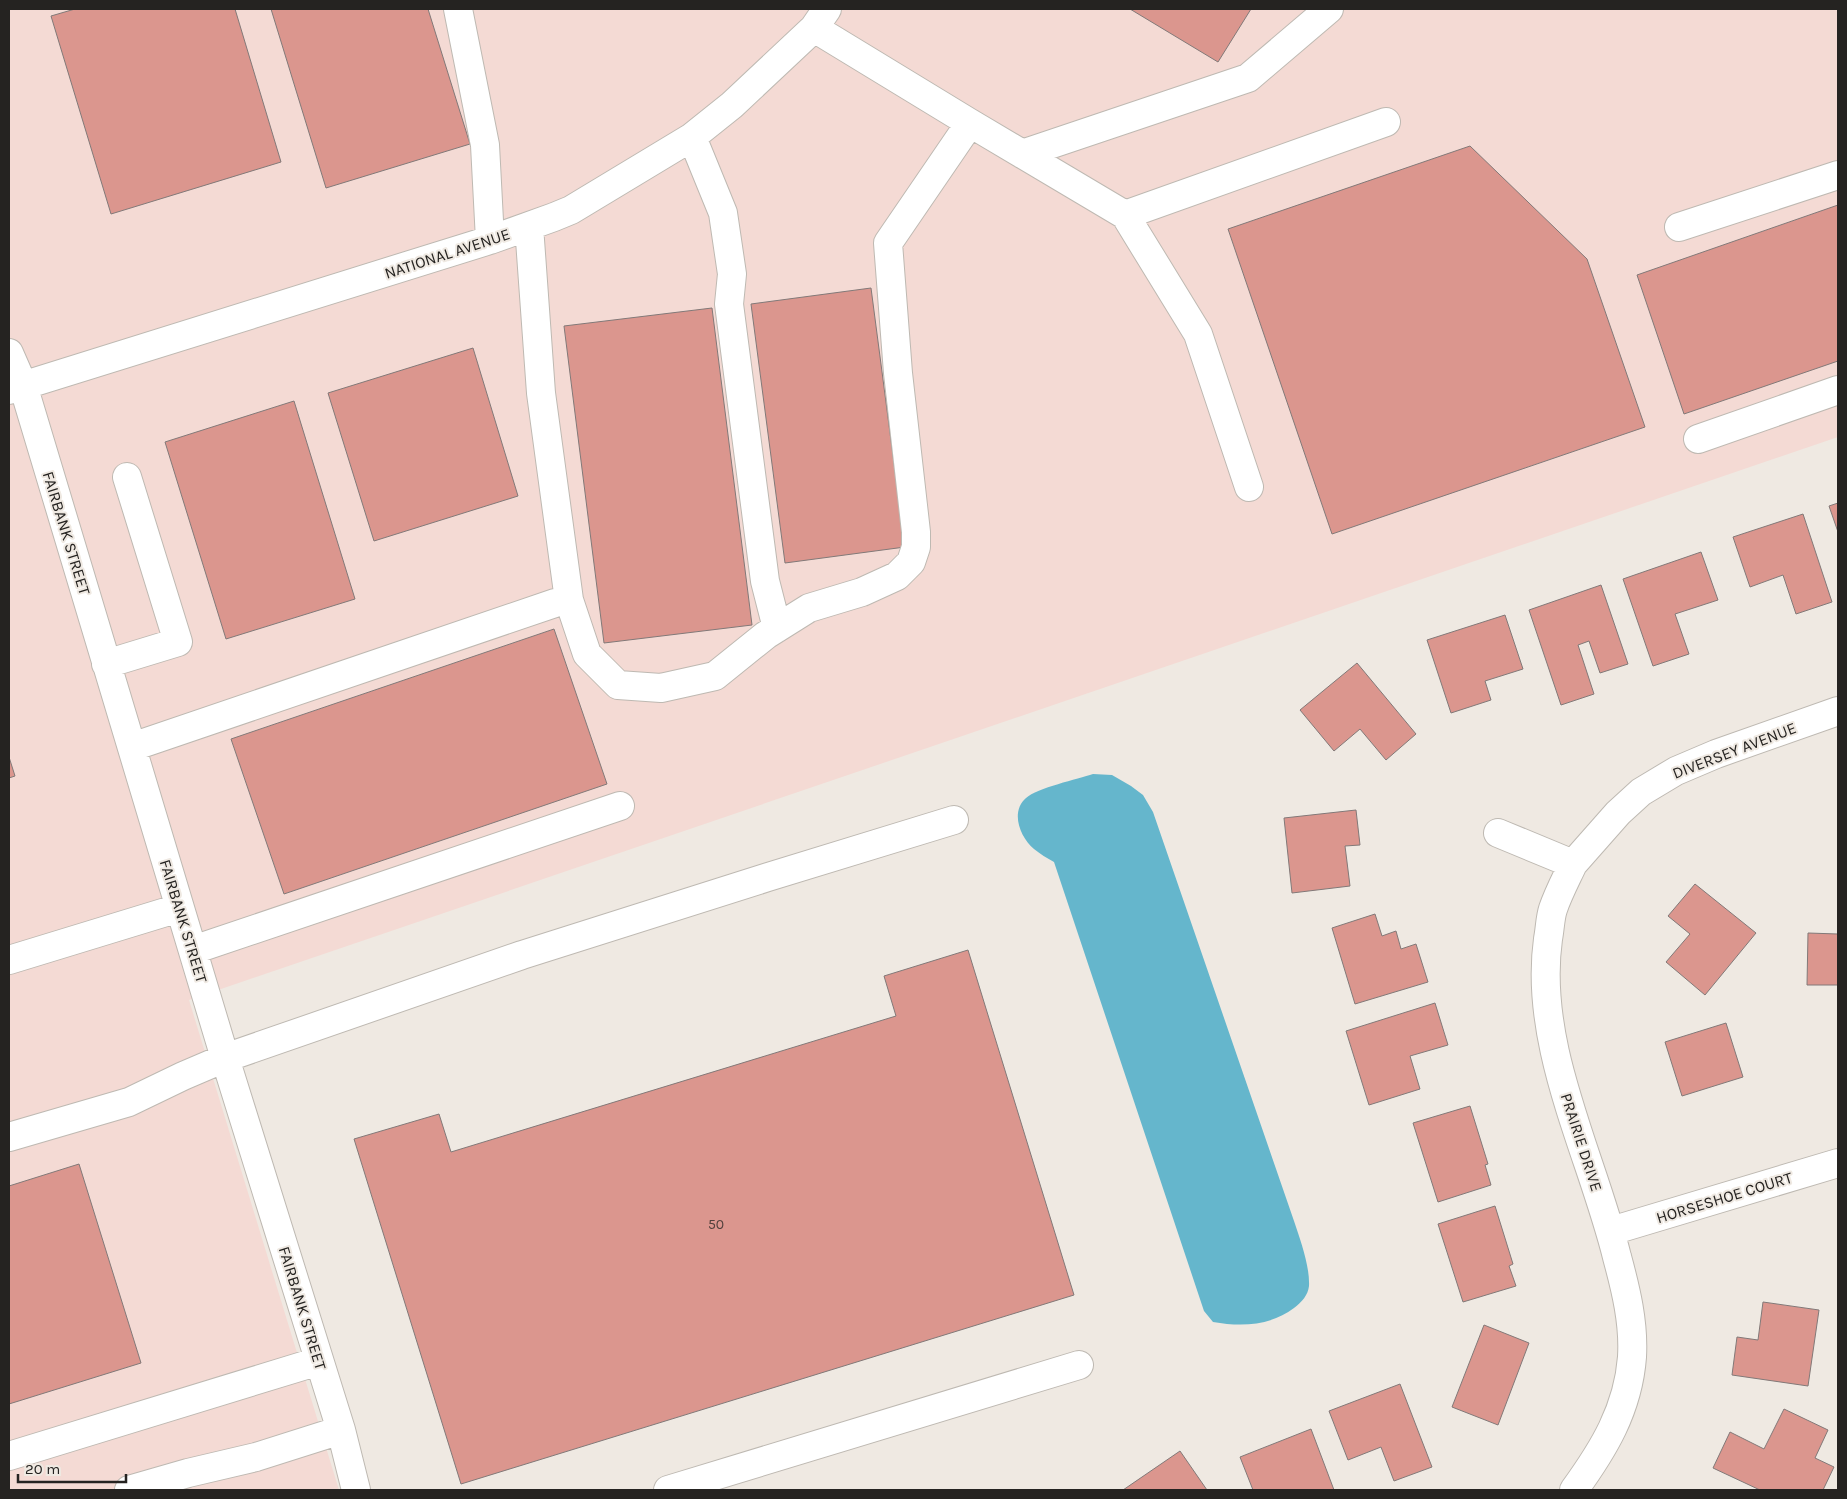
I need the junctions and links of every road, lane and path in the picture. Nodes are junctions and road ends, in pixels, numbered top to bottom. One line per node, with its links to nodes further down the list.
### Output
1 (458, 9): 12 (street)
2 (1328, 9): 7 (street)
3 (820, 18): 5 (street); 6 (street, NATIONAL AVENUE)
4 (1386, 122): 9 (street)
5 (970, 123): 7 (street); 20 (street)
6 (692, 137): 10 (street, NATIONAL AVENUE); 20 (street)
7 (1022, 154): 9 (street)
8 (1838, 174): 11 (street)
9 (1125, 215): 18 (street)
10 (529, 226): 12 (street, NATIONAL AVENUE); 20 (street)
11 (1679, 227)
12 (490, 240): 14 (street, NATIONAL AVENUE)
13 (9, 352): 14 (street, FAIRBANK STREET)
14 (16, 388): 21 (street, FAIRBANK STREET)
15 (1838, 390): 16 (street)
16 (1698, 439)
17 (127, 477): 21 (street)
18 (1249, 487)
19 (555, 603): 23 (street)
20 (777, 628)
21 (106, 664): 23 (street, FAIRBANK STREET)
22 (1838, 711): 27 (street, DIVERSEY AVENUE)
23 (132, 747): 28 (street, FAIRBANK STREET)
24 (620, 806): 29 (street)
25 (954, 820): 31 (street)
26 (1498, 833): 27 (street)
27 (1573, 864): 34 (street, PRAIRIE DRIVE)
28 (179, 908): 29 (street, FAIRBANK STREET); 30 (street)
29 (192, 950): 31 (street, FAIRBANK STREET)
30 (9, 960)
31 (224, 1058): 32 (street); 35 (street, FAIRBANK STREET)
32 (9, 1137)
33 (1838, 1163): 34 (street, HORSESHOE COURT)
34 (1611, 1231): 42 (street, PRAIRIE DRIVE)
35 (319, 1361): 37 (street, FAIRBANK STREET); 38 (street)
36 (1079, 1365): 41 (street)
37 (341, 1430): 39 (street); 40 (street, FAIRBANK STREET)
38 (9, 1456)
39 (129, 1490)
40 (356, 1490)
41 (668, 1490)
42 (1574, 1490)

